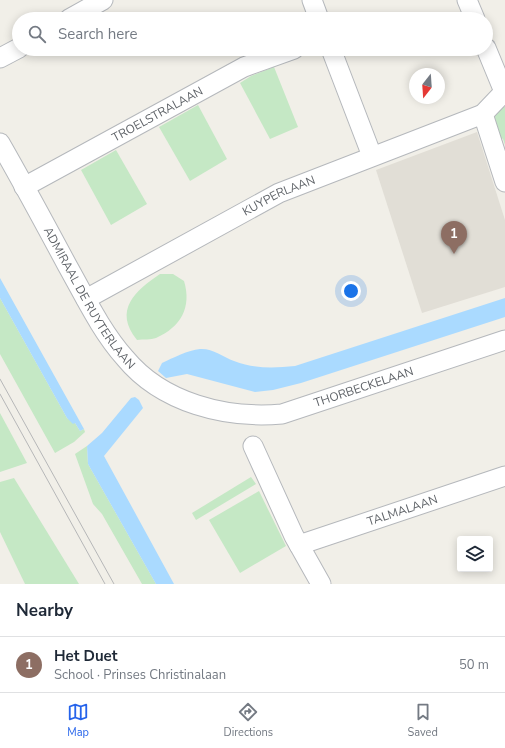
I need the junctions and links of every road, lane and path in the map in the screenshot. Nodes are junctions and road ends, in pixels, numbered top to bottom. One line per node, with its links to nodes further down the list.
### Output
1 (103, 0): 4 (street)
2 (312, 0): 5 (street)
3 (467, 0): 6 (street)
4 (82, 12)
5 (316, 12)
6 (472, 12)
7 (12, 52): 11 (street)
8 (275, 56): 17 (street, TROELSTRALAAN)
9 (334, 56): 15 (street)
10 (490, 56): 12 (street)
11 (0, 58)
12 (503, 85): 13 (street)
13 (483, 114): 15 (street, KUYPERLAAN); 16 (street)
14 (0, 143): 17 (street, ADMIRAAL DE RUYTERLAAN)
15 (372, 156): 18 (street, KUYPERLAAN)
16 (505, 182)
17 (24, 187): 18 (street, ADMIRAAL DE RUYTERLAAN)
18 (86, 299): 20 (street, ADMIRAAL DE RUYTERLAAN)
19 (505, 340): 20 (street, THORBECKELAAN)
20 (219, 411)
21 (253, 446): 23 (street)
22 (505, 476): 23 (street, TALMALAAN)
23 (299, 545): 24 (street)
24 (321, 584)

